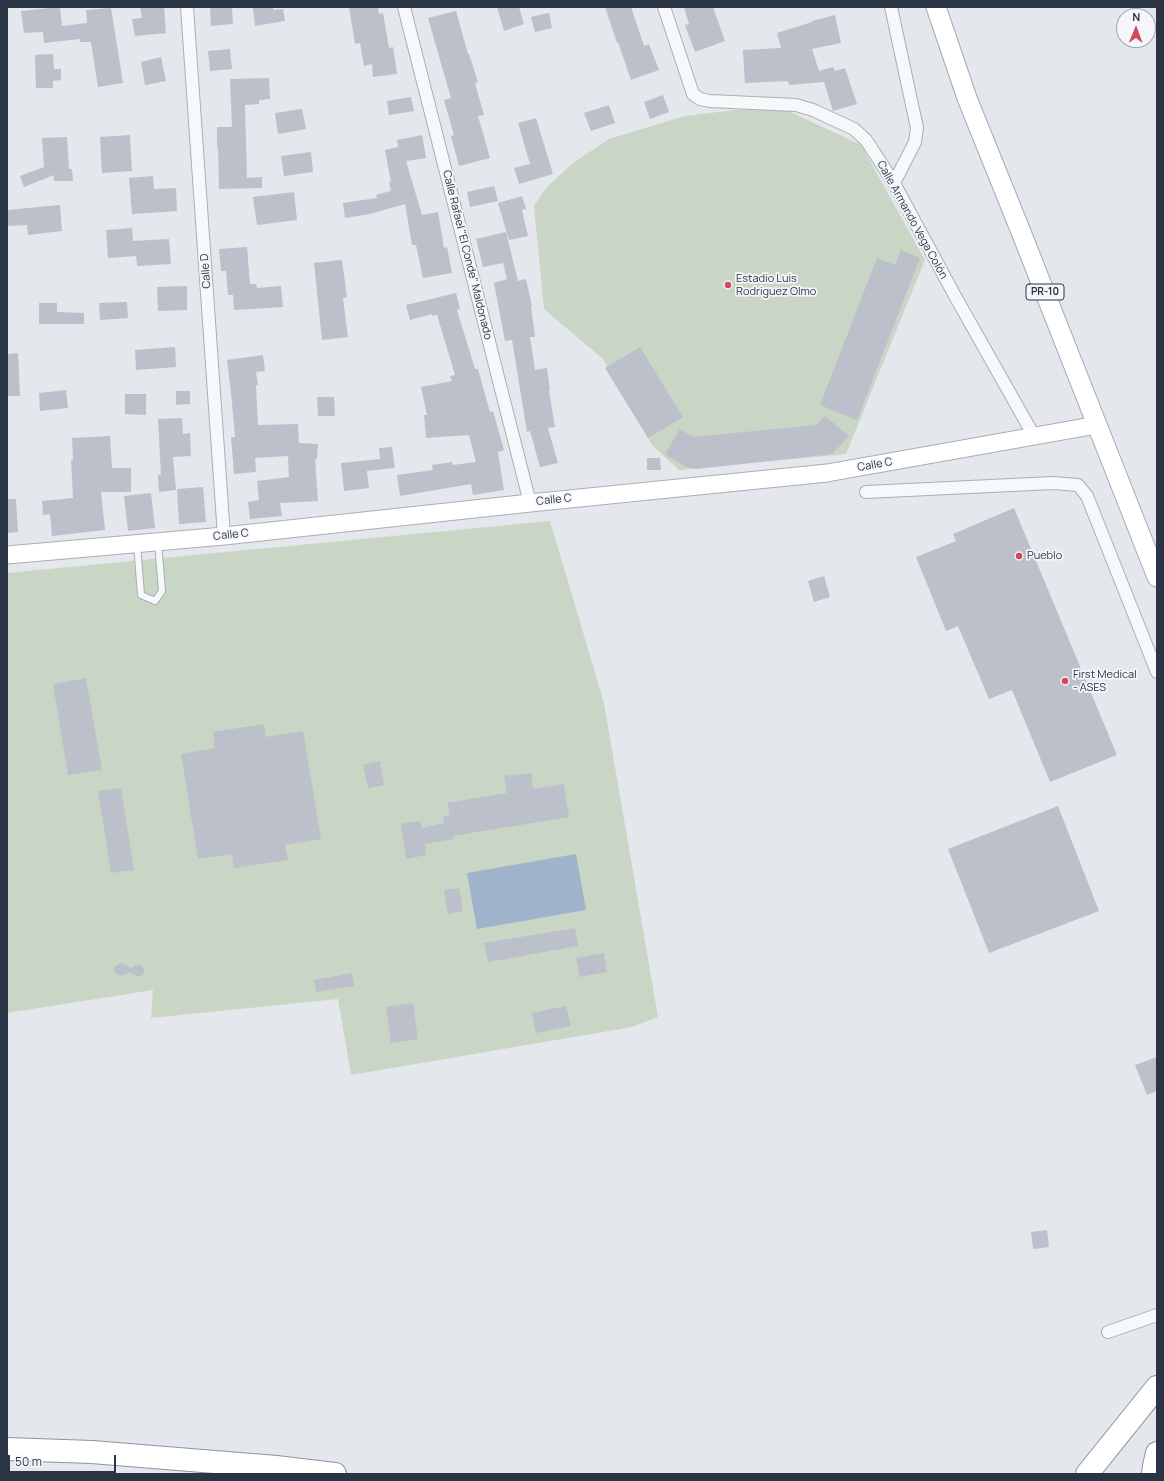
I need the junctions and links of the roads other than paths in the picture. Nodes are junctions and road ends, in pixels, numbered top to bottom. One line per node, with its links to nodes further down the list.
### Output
1 (187, 7): 11 (street, Calle D)
2 (404, 7): 10 (street, Calle Rafael "El Conde" Maldonado)
3 (664, 7): 6 (street, Calle Armando Vega Colón)
4 (891, 7): 6 (street)
5 (936, 7): 7 (main road, PR-10)
6 (894, 183): 8 (street, Calle Armando Vega Colón)
7 (1097, 425): 8 (street, Calle C); 15 (main road, PR-10)
8 (1034, 436): 10 (street, Calle C)
9 (866, 492): 16 (street)
10 (530, 502): 11 (street, Calle C)
11 (224, 536): 12 (street, Calle C)
12 (158, 541): 13 (street, Calle C); 13 (lane)
13 (136, 544): 14 (street, Calle C)
14 (7, 554)
15 (1157, 577)
16 (1157, 672)
17 (1157, 1315): 18 (street)
18 (1108, 1332)
19 (1157, 1387): 23 (highway)
20 (7, 1449): 22 (highway)
21 (1157, 1453): 24 (highway)
22 (335, 1474)
23 (1087, 1474)
24 (1154, 1474)

